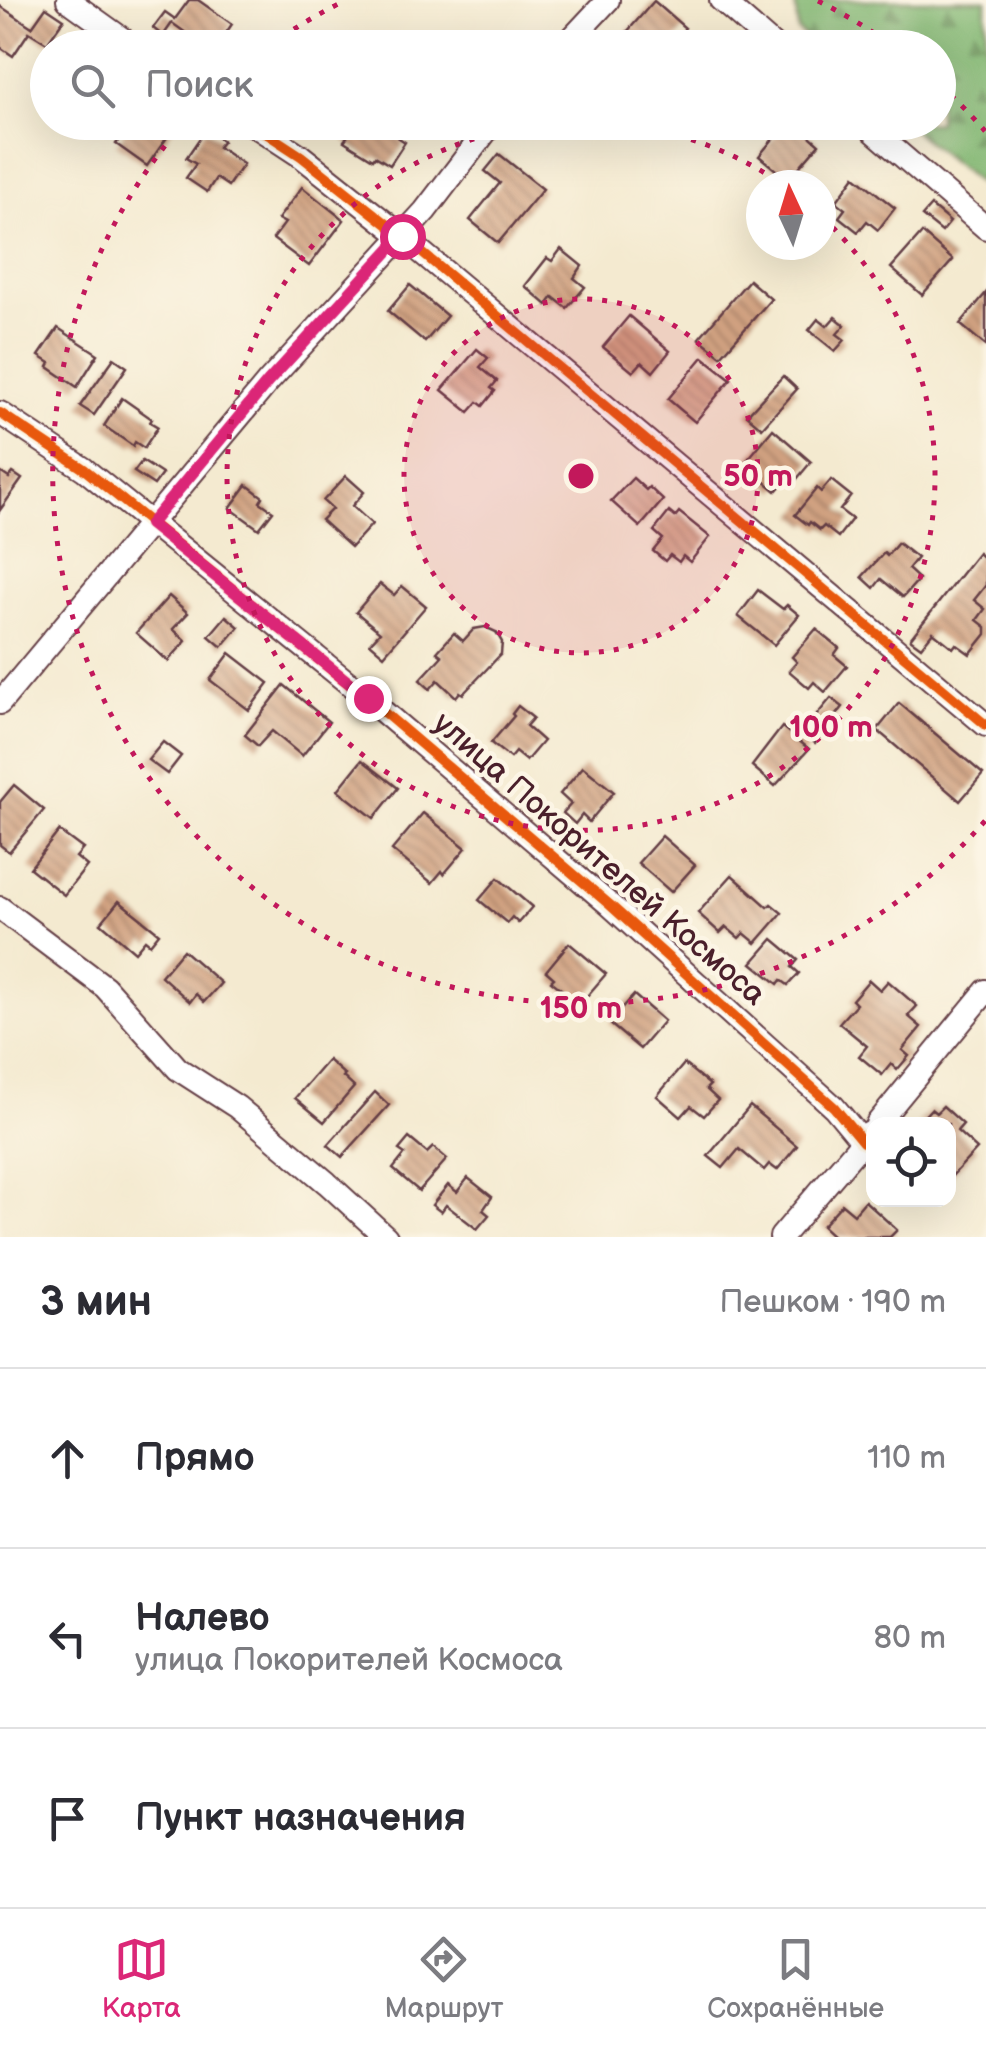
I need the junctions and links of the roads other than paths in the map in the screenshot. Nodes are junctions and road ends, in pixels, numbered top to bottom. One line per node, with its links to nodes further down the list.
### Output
1 (68, 0): 4 (street)
2 (608, 0): 5 (street)
3 (720, 0): 6 (street)
4 (110, 30)
5 (579, 30)
6 (755, 30)
7 (277, 140): 11 (street)
8 (479, 140): 11 (street)
9 (884, 140): 10 (street)
10 (986, 228)
11 (402, 236): 13 (street); 15 (street)
12 (0, 413): 13 (street, улица Покорителей Космоса)
13 (150, 524): 14 (street); 19 (street, улица Покорителей Космоса)
14 (0, 704)
15 (986, 725)
16 (0, 908): 21 (street)
17 (986, 991): 18 (street)
18 (883, 1117)
19 (866, 1129)
20 (866, 1138): 22 (street)
21 (386, 1237)
22 (781, 1237)

